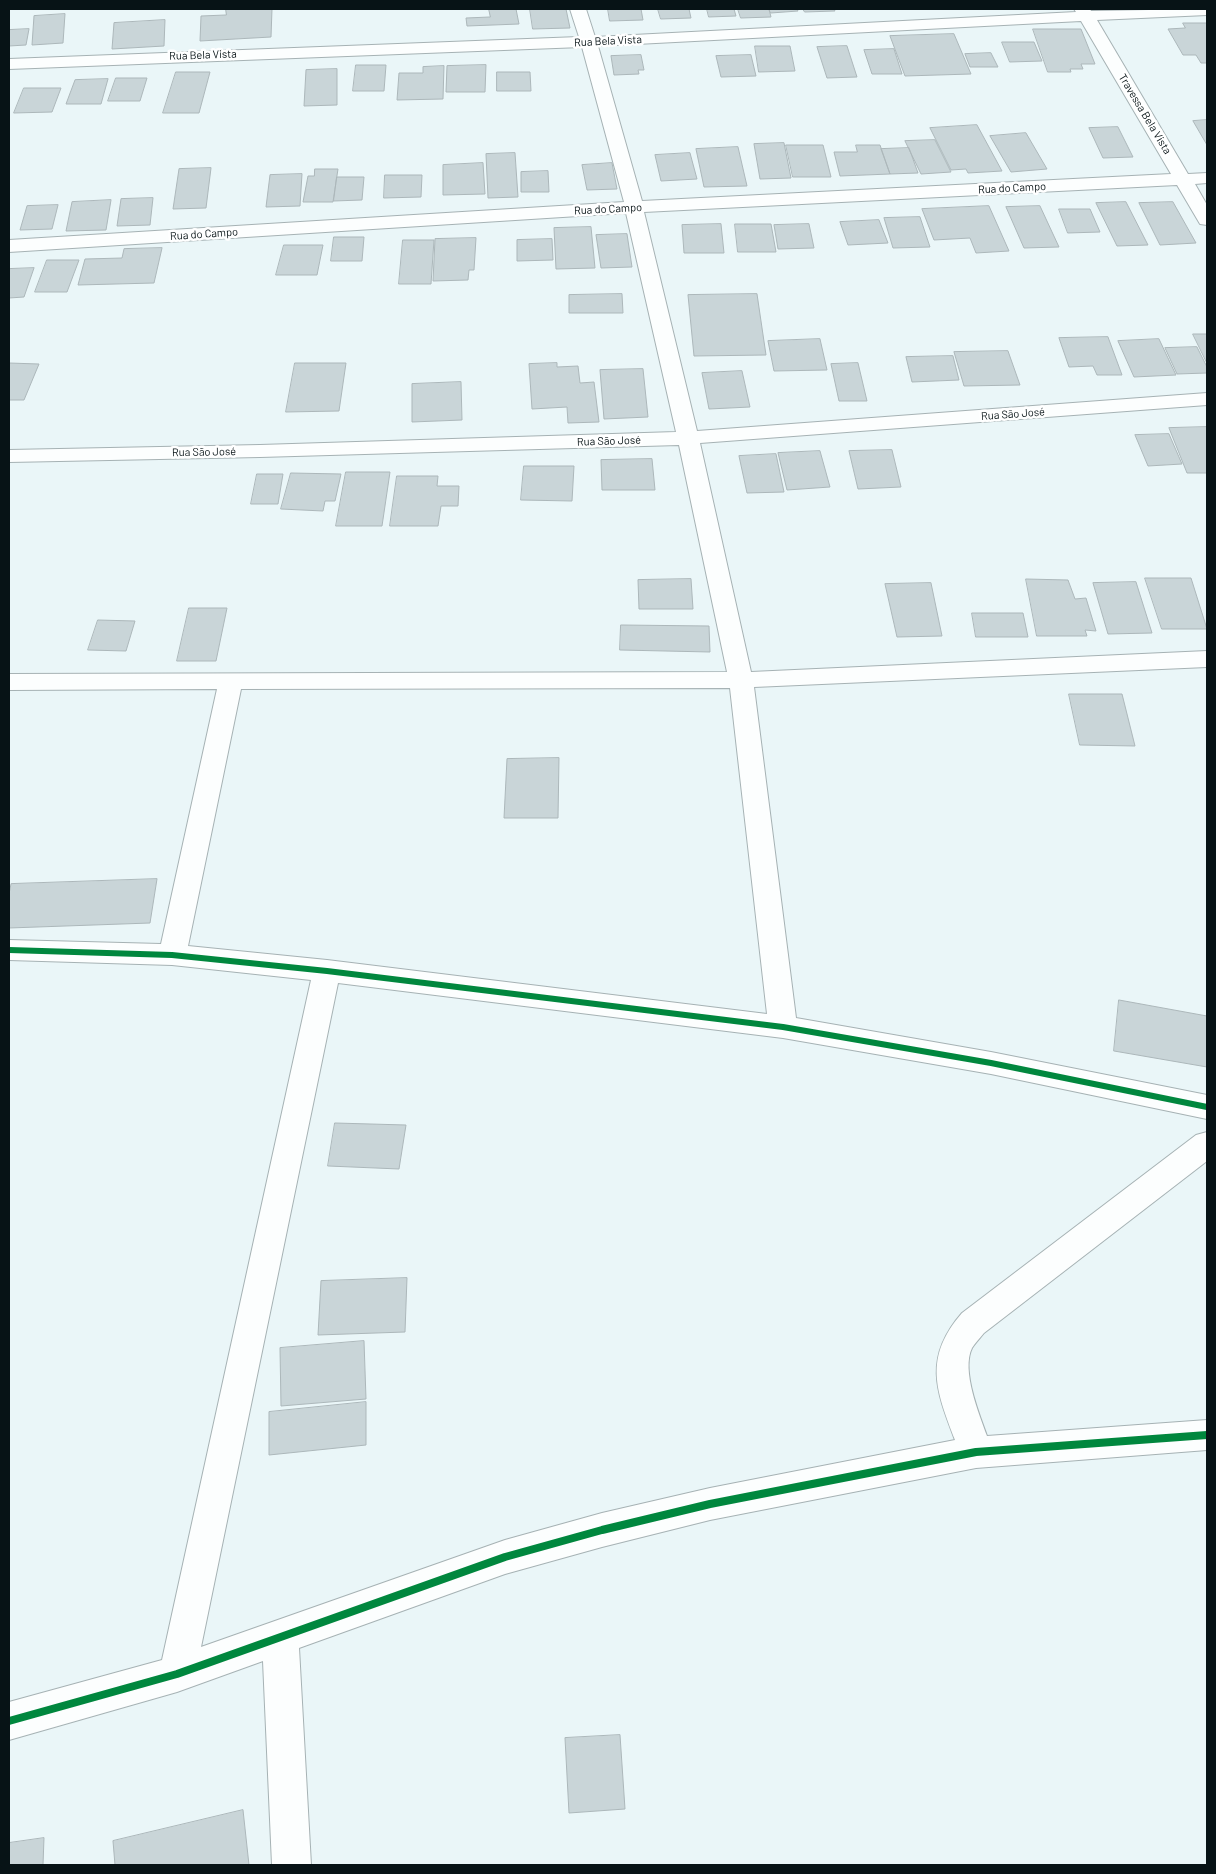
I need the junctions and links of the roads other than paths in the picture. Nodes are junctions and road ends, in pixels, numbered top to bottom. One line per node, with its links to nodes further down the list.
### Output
1 (578, 9): 4 (street)
2 (1207, 10): 3 (street, Rua Bela Vista)
3 (1084, 12): 4 (street, Rua Bela Vista); 7 (street, Travessa Bela Vista)
4 (589, 42): 5 (street, Rua Bela Vista); 8 (street)
5 (9, 64)
6 (1207, 178): 7 (street, Rua do Campo)
7 (1184, 180): 8 (street, Rua do Campo); 9 (street, Travessa Bela Vista)
8 (634, 207): 10 (street, Rua do Campo); 12 (street)
9 (1207, 220)
10 (9, 246)
11 (1207, 399): 12 (street, Rua São José)
12 (688, 438): 13 (street, Rua São José); 15 (street)
13 (9, 456)
14 (1207, 658): 15 (street)
15 (741, 680): 16 (street); 21 (street)
16 (231, 681): 17 (street); 19 (street)
17 (9, 682)
18 (9, 950): 19 (street)
19 (172, 955): 20 (street)
20 (327, 971): 21 (street); 27 (street)
21 (783, 1027): 22 (street)
22 (1207, 1107)
23 (1207, 1144): 25 (street)
24 (1207, 1435): 25 (street)
25 (976, 1452): 26 (street)
26 (280, 1638): 27 (street); 29 (street)
27 (177, 1674): 28 (street)
28 (9, 1721)
29 (291, 1865)

